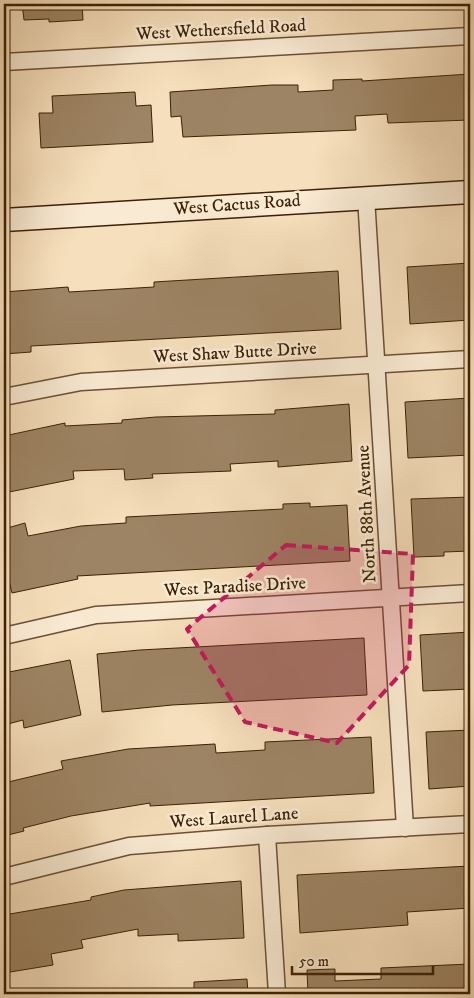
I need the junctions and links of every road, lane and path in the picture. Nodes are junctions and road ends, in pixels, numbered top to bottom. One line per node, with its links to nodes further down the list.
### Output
1 (470, 36): 2 (street, West Wethersfield Road)
2 (4, 62)
3 (470, 192): 4 (main road, West Cactus Road)
4 (366, 197): 5 (main road, West Cactus Road); 7 (street, North 88th Avenue)
5 (4, 220)
6 (470, 359): 7 (street, West Shaw Butte Drive)
7 (378, 364): 8 (street, West Shaw Butte Drive); 10 (street, North 88th Avenue)
8 (4, 397)
9 (470, 593): 10 (street, West Paradise Drive)
10 (392, 598): 11 (street, West Paradise Drive); 13 (street, North 88th Avenue)
11 (4, 636)
12 (470, 824): 13 (street, West Laurel Lane)
13 (405, 828): 14 (street, West Laurel Lane)
14 (267, 835): 15 (street, West Laurel Lane); 16 (street)
15 (4, 877)
16 (277, 994)

